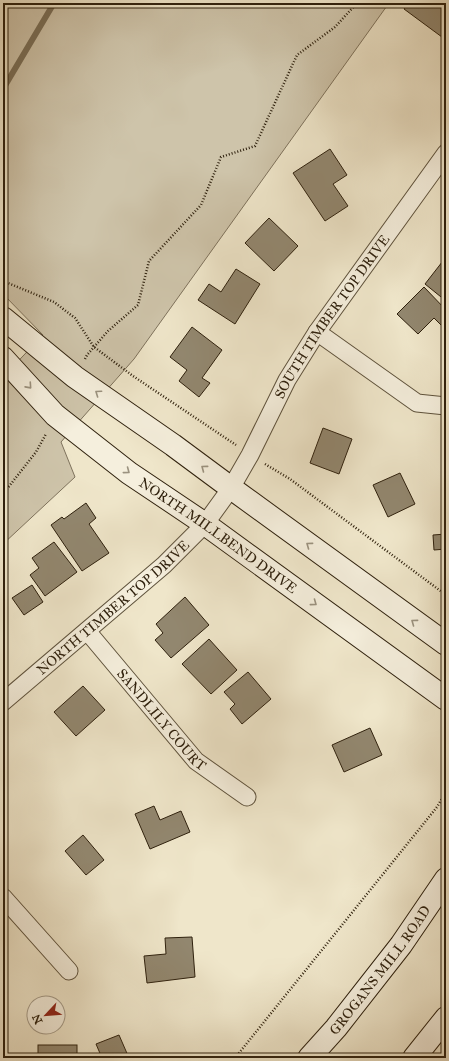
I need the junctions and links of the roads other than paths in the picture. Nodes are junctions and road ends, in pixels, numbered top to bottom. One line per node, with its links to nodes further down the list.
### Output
1 (446, 153): 3 (street, SOUTH TIMBER TOP DRIVE)
2 (3, 318): 6 (street, one-way to 2)
3 (317, 332): 5 (street); 6 (street, SOUTH TIMBER TOP DRIVE)
4 (3, 358): 7 (street, NORTH MILLBEND DRIVE, one-way to 7)
5 (446, 406)
6 (230, 488): 7 (street, NORTH TIMBER TOP DRIVE); 9 (street, one-way to 6)
7 (205, 524): 8 (street, NORTH TIMBER TOP DRIVE); 10 (street, NORTH MILLBEND DRIVE, one-way to 10)
8 (87, 631): 11 (street, NORTH TIMBER TOP DRIVE); 12 (street, SANDLILY COURT)
9 (446, 644)
10 (446, 699)
11 (3, 702)
12 (247, 797)
13 (446, 879): 17 (street, GROGANS MILL ROAD)
14 (3, 896): 15 (street)
15 (70, 971)
16 (446, 1018): 18 (street)
17 (309, 1058)
18 (414, 1058)

